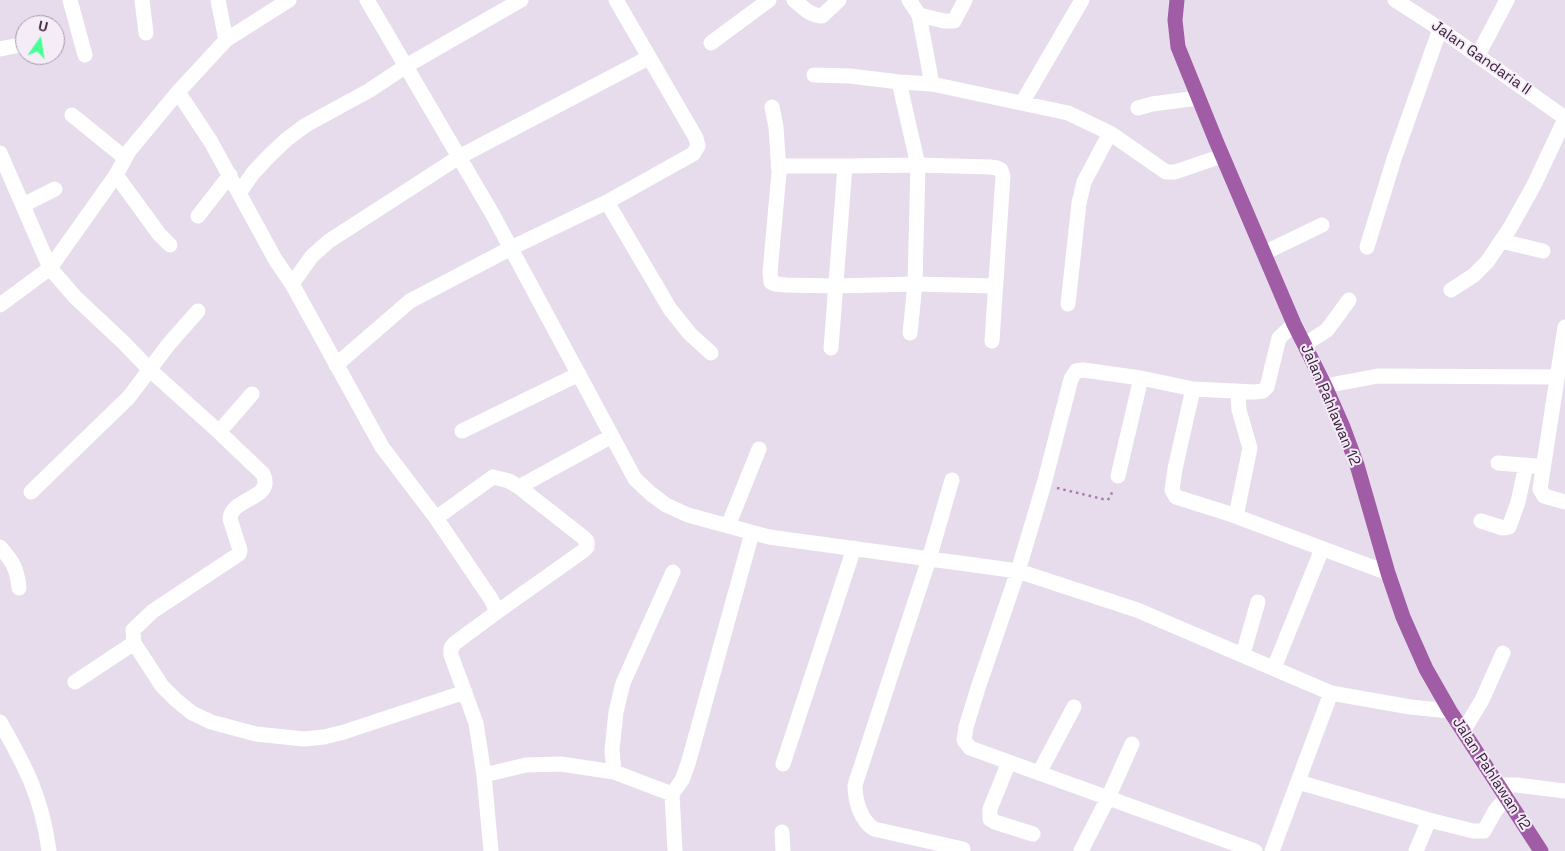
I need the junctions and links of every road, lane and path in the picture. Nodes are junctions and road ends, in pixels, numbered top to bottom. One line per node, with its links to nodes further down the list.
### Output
1 (70, 0): 24 (street)
2 (142, 0): 19 (street)
3 (218, 0): 20 (street)
4 (289, 0): 20 (street)
5 (367, 0): 27 (street)
6 (521, 0): 27 (street)
7 (616, 0): 26 (street)
8 (769, 0): 21 (street)
9 (794, 0): 10 (street)
10 (838, 0)
11 (909, 0): 17 (street)
12 (965, 0): 17 (street)
13 (1082, 0): 33 (street)
14 (1176, 0): 32 (main road, Jalan Pahlawan 12)
15 (1395, 0): 18 (street, Jalan Gandaria II)
16 (1508, 0): 25 (street)
17 (919, 14): 30 (street)
18 (1440, 29): 25 (street, Jalan Gandaria II); 57 (street)
19 (146, 33)
20 (226, 40): 31 (street)
21 (711, 44)
22 (15, 46): 23 (street)
23 (0, 49)
24 (85, 55)
25 (1478, 55): 37 (street, Jalan Gandaria II)
26 (648, 58): 41 (street); 51 (street)
27 (406, 66): 41 (street); 50 (street)
28 (814, 75): 29 (street)
29 (899, 82): 30 (street); 43 (street)
30 (932, 84): 33 (street)
31 (178, 92): 42 (street); 48 (street)
32 (1198, 98): 35 (street); 40 (main road, Jalan Pahlawan 12)
33 (1022, 103): 38 (street)
34 (772, 107): 44 (street)
35 (1138, 108)
36 (72, 115): 42 (street)
37 (1565, 119): 55 (street)
38 (1110, 133): 40 (street); 68 (street)
39 (0, 153): 46 (street)
40 (1222, 156): 60 (main road, Jalan Pahlawan 12)
41 (459, 157): 58 (street); 62 (street)
42 (125, 158): 47 (street)
43 (918, 165): 45 (street); 63 (street); 65 (street)
44 (778, 166): 45 (street); 64 (street)
45 (845, 166): 64 (street)
46 (4, 174): 52 (street)
47 (116, 175): 56 (street); 61 (street)
48 (230, 175): 50 (street); 53 (street)
49 (55, 189): 52 (street)
50 (240, 192): 62 (street)
51 (607, 202): 58 (street); 77 (street)
52 (23, 206): 61 (street)
53 (198, 216)
54 (1322, 225): 60 (street)
55 (1501, 241): 59 (street); 66 (street)
56 (170, 245)
57 (1367, 247)
58 (511, 248): 78 (street); 80 (street)
59 (1542, 251)
60 (1264, 253): 71 (main road, Jalan Pahlawan 12)
61 (50, 268): 69 (street); 79 (street)
62 (292, 284): 78 (street)
63 (915, 284): 64 (street); 65 (street); 73 (street)
64 (836, 286): 76 (street)
65 (995, 286): 74 (street)
66 (1451, 290)
67 (1349, 300): 75 (street)
68 (1068, 304)
69 (0, 305)
70 (198, 311): 79 (street)
71 (1294, 324): 75 (main road, Jalan Pahlawan 12); 85 (street)
72 (1565, 327): 81 (street)
73 (910, 334)
74 (992, 341)
75 (1304, 345): 83 (main road, Jalan Pahlawan 12)
76 (831, 348)
77 (711, 353)
78 (336, 365): 101 (street)
79 (149, 370): 88 (street); 98 (street)
80 (579, 374): 87 (street); 89 (street)
81 (1556, 377): 83 (street); 93 (street)
82 (1141, 378): 84 (street); 94 (street); 96 (street)
83 (1325, 386): 111 (main road, Jalan Pahlawan 12)
84 (1193, 389): 85 (street); 100 (street)
85 (1238, 392): 100 (street)
86 (252, 394): 88 (street)
87 (462, 431)
88 (219, 432): 115 (street)
89 (612, 436): 97 (street); 103 (street)
90 (760, 449): 103 (street)
91 (1498, 463): 92 (street)
92 (1526, 465): 93 (street); 102 (street)
93 (1543, 467): 99 (street)
94 (1118, 476): 96 (path)
95 (952, 480): 108 (street)
96 (1044, 484): 109 (street)
97 (519, 487): 101 (street); 114 (street)
98 (31, 492)
99 (1565, 502)
100 (1236, 516): 107 (street)
101 (436, 518): 114 (street)
102 (1482, 521)
103 (728, 526): 104 (street)
104 (752, 533): 106 (street); 135 (street)
105 (0, 547): 112 (street)
106 (854, 548): 108 (street); 128 (street)
107 (1322, 549): 111 (street); 118 (street)
108 (929, 559): 109 (street); 140 (street)
109 (1018, 571): 117 (street); 127 (street)
110 (673, 572): 129 (street)
111 (1388, 574): 123 (main road, Jalan Pahlawan 12)
112 (19, 588)
113 (1258, 602): 117 (street)
114 (497, 612): 120 (street)
115 (134, 643): 119 (street); 120 (street)
116 (1504, 653): 125 (street)
117 (1243, 654): 118 (street)
118 (1274, 668): 121 (street)
119 (75, 682)
120 (465, 692): 131 (street)
121 (1331, 692): 123 (street); 132 (street)
122 (1074, 708): 130 (street)
123 (1450, 711): 125 (main road, Jalan Pahlawan 12)
124 (0, 722): 141 (street)
125 (1464, 730): 133 (main road, Jalan Pahlawan 12)
126 (1132, 744): 136 (street)
127 (1009, 762): 130 (street); 139 (street)
128 (783, 764)
129 (614, 772): 131 (street); 135 (street)
130 (1038, 773): 136 (street)
131 (484, 776): 142 (street)
132 (1298, 782): 137 (street); 147 (street)
133 (1503, 791): 134 (street); 137 (street); 149 (main road, Jalan Pahlawan 12)
134 (1565, 791)
135 (672, 794): 143 (street)
136 (1108, 798): 145 (street); 146 (street)
137 (1429, 820): 148 (street)
138 (782, 832): 144 (street)
139 (1032, 834)
140 (963, 849)
141 (49, 851)
142 (491, 851)
143 (675, 851)
144 (783, 851)
145 (1081, 851)
146 (1255, 851)
147 (1272, 851)
148 (1416, 851)
149 (1541, 851)

